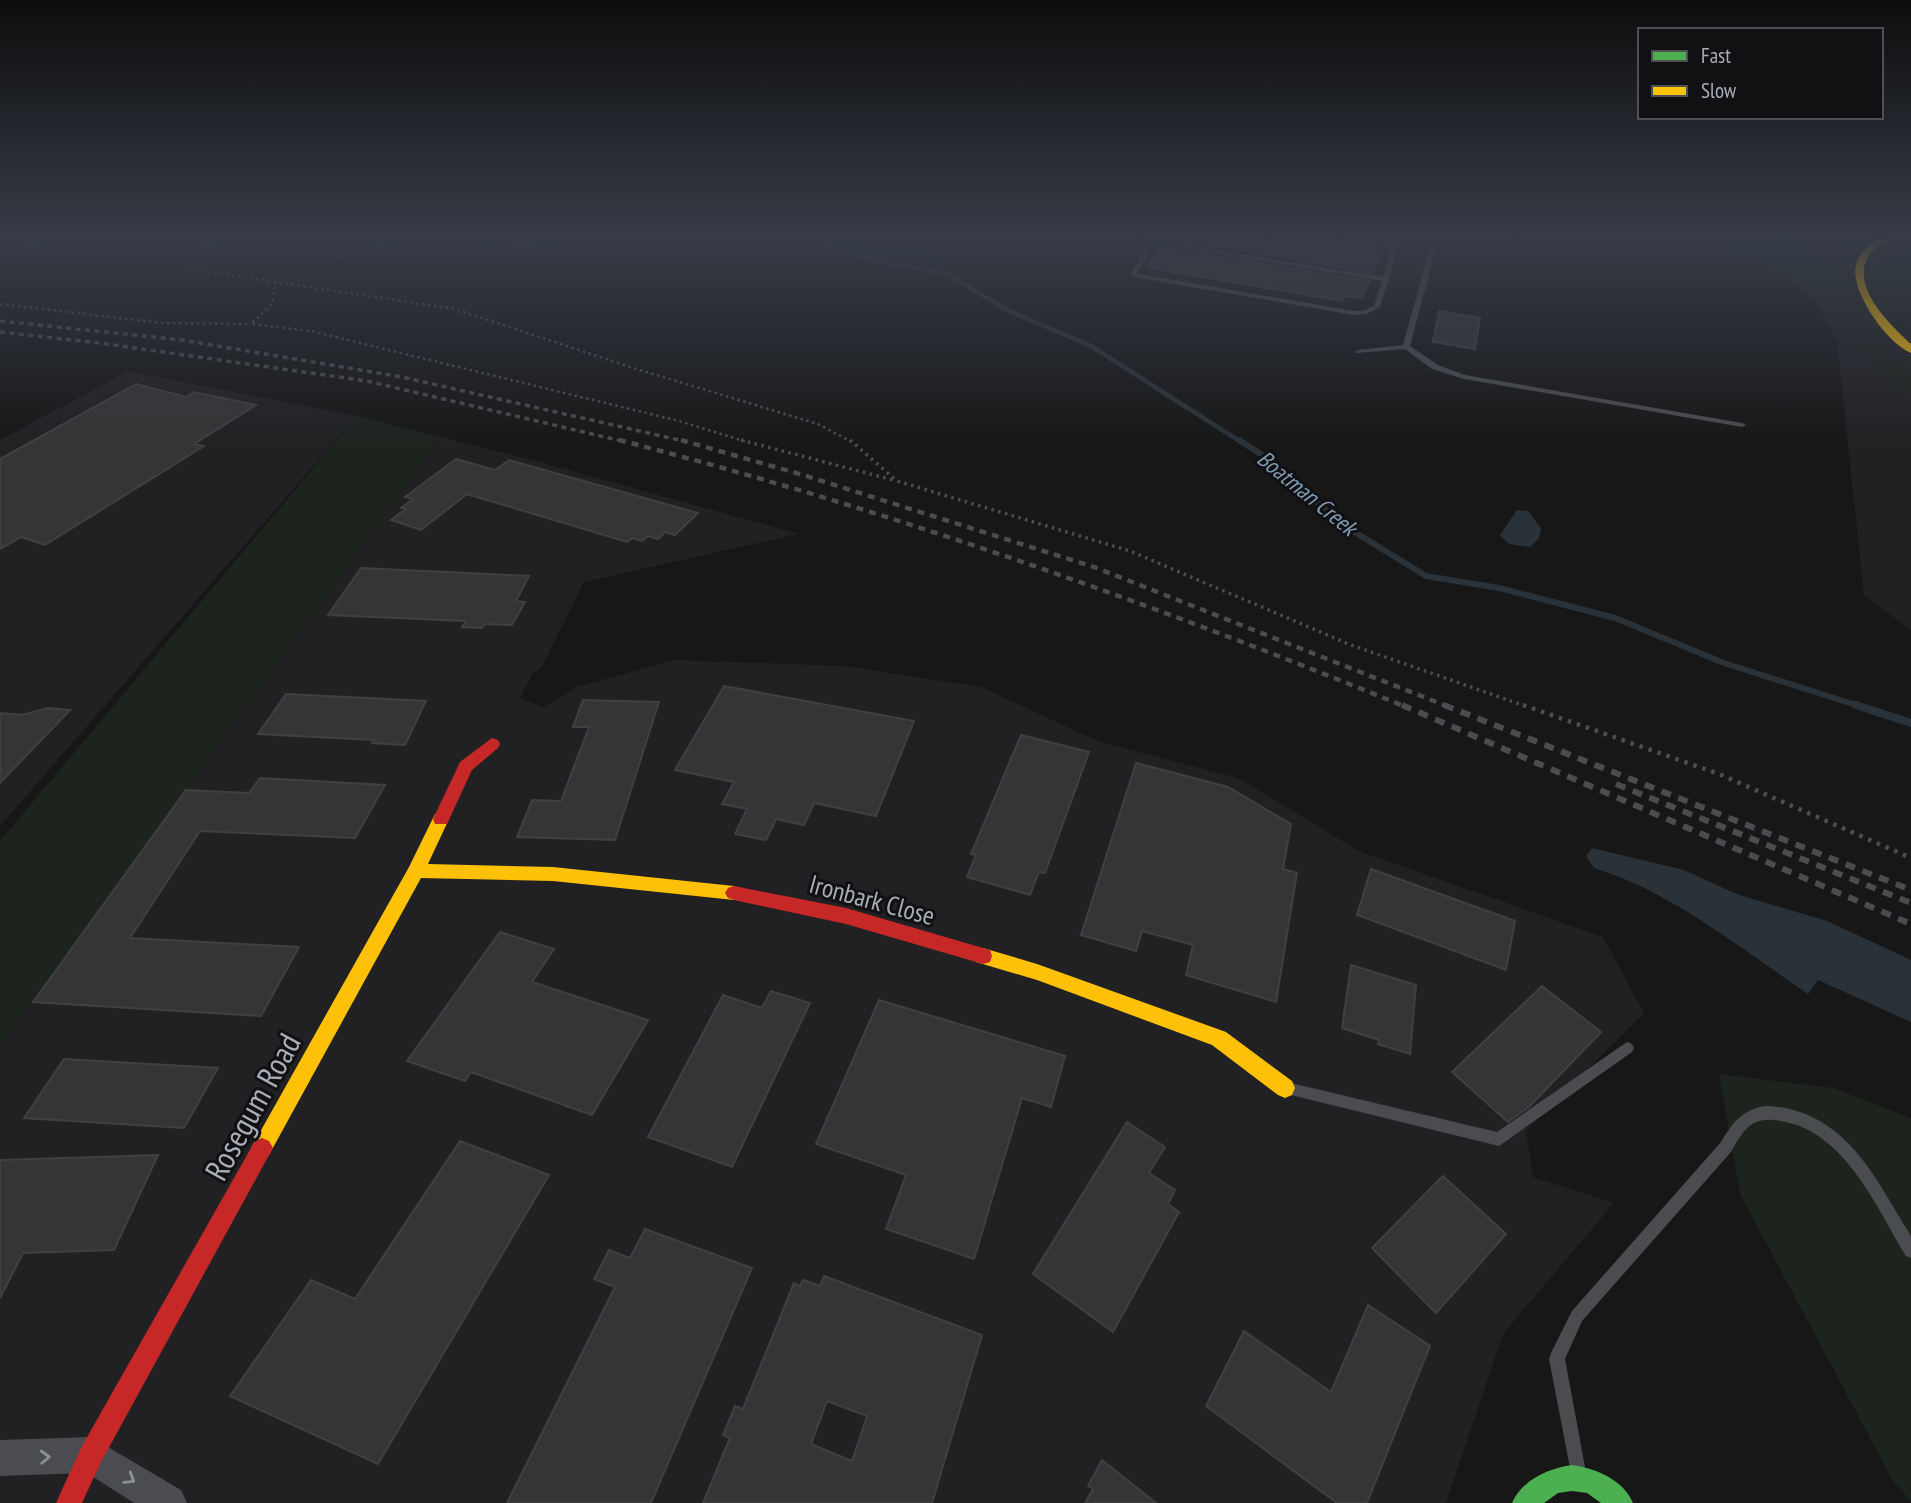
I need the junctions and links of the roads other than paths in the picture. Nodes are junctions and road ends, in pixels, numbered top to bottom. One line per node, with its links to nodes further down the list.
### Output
1 (1315, 307): 2 (lane)
2 (1377, 307)
3 (1417, 307): 5 (lane)
4 (1872, 307): 6 (street)
5 (1406, 347): 7 (lane); 8 (lane)
6 (1911, 350)
7 (1358, 352)
8 (1742, 425)
9 (492, 744): 10 (street, Rosegum Road)
10 (416, 871): 12 (street, Ironbark Close); 14 (street, Rosegum Road)
11 (1628, 1048): 12 (lane)
12 (1285, 1088)
13 (1911, 1251): 16 (lane)
14 (91, 1455): 15 (street, one-way to 14); 17 (street, Rosegum Road); 18 (street, one-way to 18)
15 (0, 1458)
16 (1578, 1477): 19 (street); 20 (street)
17 (69, 1503)
18 (168, 1503)
19 (1525, 1503)
20 (1620, 1503)

